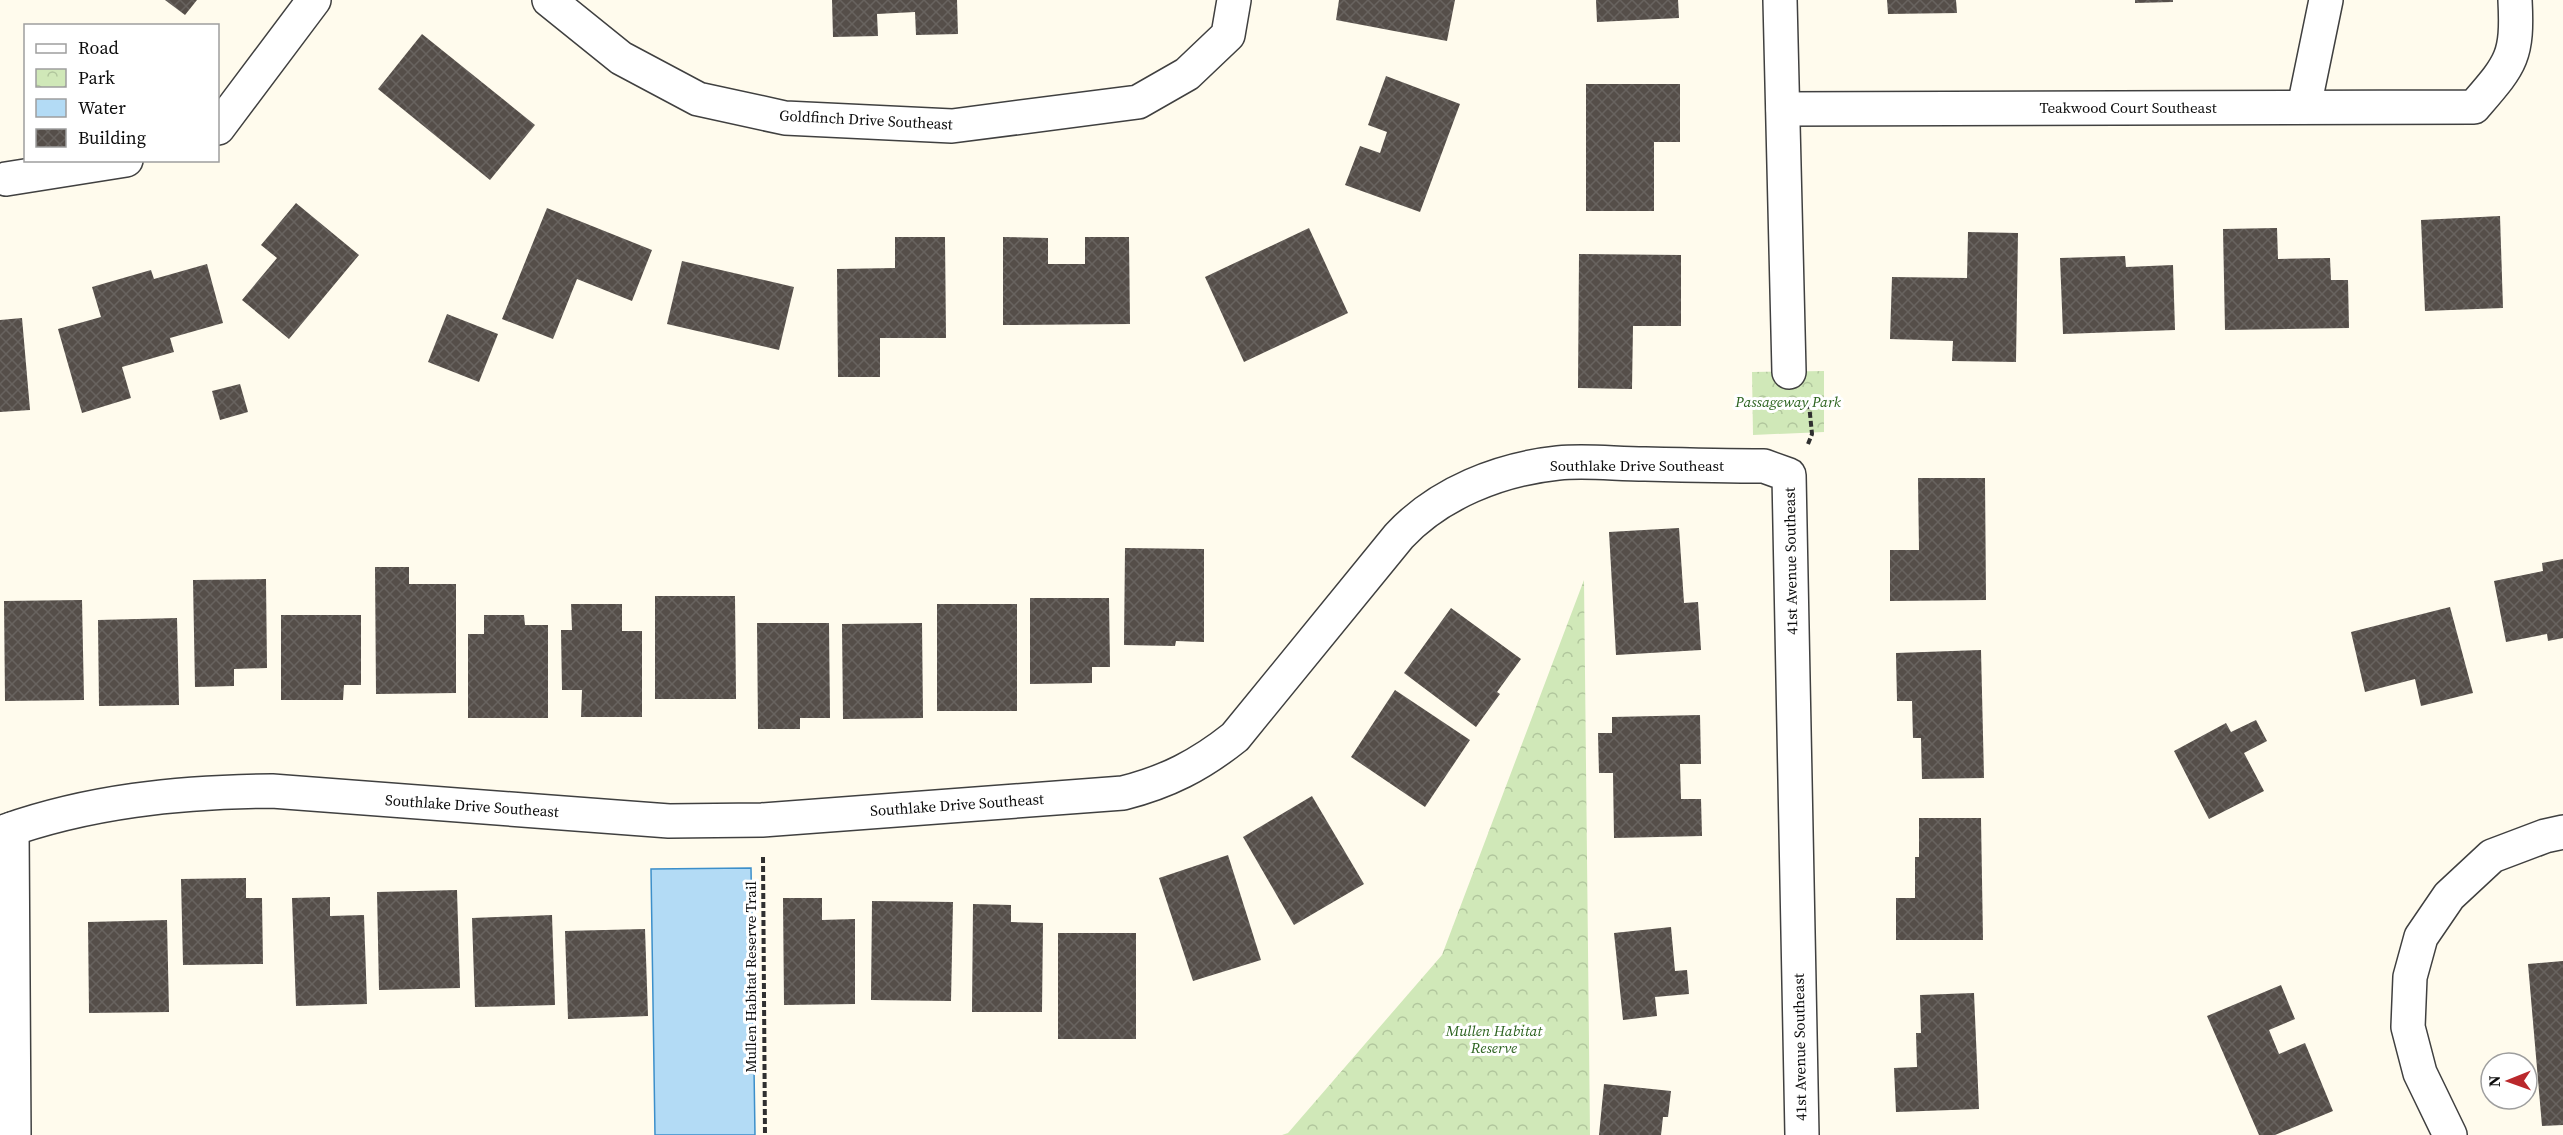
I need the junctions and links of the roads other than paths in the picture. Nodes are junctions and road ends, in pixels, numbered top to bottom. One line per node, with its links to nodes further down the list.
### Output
1 (314, 0): 9 (street)
2 (549, 0): 3 (street, Goldfinch Drive Southeast)
3 (1234, 0)
4 (1780, 0): 8 (street)
5 (2326, 0): 7 (street)
6 (2515, 0): 7 (street, Teakwood Court Southeast)
7 (2304, 107): 8 (street, Teakwood Court Southeast)
8 (1783, 109): 12 (street)
9 (219, 128)
10 (113, 162): 11 (street)
11 (6, 179)
12 (1789, 372)
13 (1789, 475): 14 (street, Southlake Drive Southeast); 17 (street, 41st Avenue Southeast)
14 (6, 831): 16 (street)
15 (2563, 832): 18 (street)
16 (14, 1135)
17 (1802, 1135)
18 (2450, 1135)

